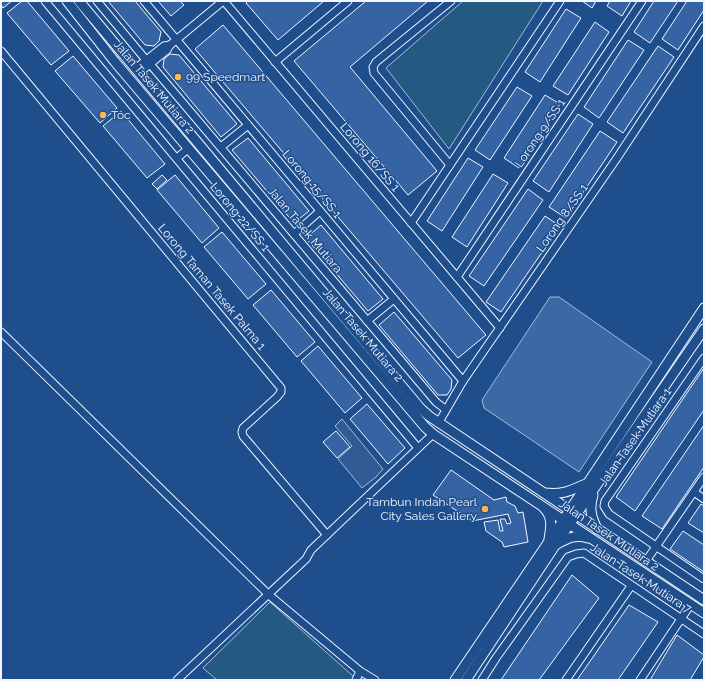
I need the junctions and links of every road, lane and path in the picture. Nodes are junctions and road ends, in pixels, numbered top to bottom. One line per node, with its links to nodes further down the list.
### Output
1 (45, 1): 22 (street, Lorong 22/SS 1)
2 (67, 1): 14 (street, Jalan Tasek Mutiara 2)
3 (79, 1): 17 (street, Jalan Tasek Mutiara 2)
4 (97, 1): 15 (street, Jalan Tasek Mutiara)
5 (144, 1): 12 (street, Lorong 15/SS 1)
6 (224, 1): 12 (street); 16 (street, Lorong 16/SS 1)
7 (348, 1): 16 (street)
8 (450, 1): 23 (street)
9 (560, 1): 23 (street)
10 (642, 1): 27 (street, Lorong 9/SS 1)
11 (704, 26): 31 (street, Lorong 8/SS 1)
12 (176, 40): 15 (street); 19 (street, Lorong 15/SS 1)
13 (1, 51): 49 (street, Lorong Taman Tasek Palma 1)
14 (116, 62): 17 (street); 18 (street, Jalan Tasek Mutiara 2)
15 (148, 62): 17 (street); 21 (street, Jalan Tasek Mutiara)
16 (275, 62): 25 (street, Lorong 16/SS 1)
17 (136, 71): 18 (street); 37 (street, Jalan Tasek Mutiara 2)
18 (143, 94): 20 (street, Jalan Tasek Mutiara 2)
19 (248, 126): 21 (street); 24 (street, Lorong 15/SS 1)
20 (189, 148): 22 (street); 38 (street, Jalan Tasek Mutiara 2)
21 (221, 148): 26 (street, Jalan Tasek Mutiara)
22 (176, 158): 39 (street, Lorong 22/SS 1)
23 (450, 165): 25 (street)
24 (320, 211): 26 (street); 28 (street, Lorong 15/SS 1)
25 (411, 223): 27 (street, Lorong 16/SS 1)
26 (294, 234): 30 (street, Jalan Tasek Mutiara)
27 (457, 277): 31 (street, Lorong 16/SS 1)
28 (394, 299): 30 (street); 35 (street, Lorong 15/SS 1)
29 (704, 308): 41 (street, Jalan Tasek Mutiara 1)
30 (368, 321): 36 (street, Jalan Tasek Mutiara)
31 (500, 328): 35 (street, Lorong 8/SS 1)
32 (704, 329): 41 (street, Jalan Tasek Mutiara 1)
33 (1, 332): 56 (street)
34 (704, 358): 52 (street, Jalan Tasek Mutiara 1)
35 (463, 381): 36 (street, Lorong 8/SS 1)
36 (445, 409): 37 (street, Lorong 8/SS 1)
37 (439, 422): 42 (street, Jalan Tasek Mutiara 2)
38 (433, 434): 39 (street); 45 (street, Jalan Tasek Mutiara 2)
39 (418, 448): 49 (street)
40 (704, 477): 43 (street)
41 (592, 486): 42 (street); 46 (street, Jalan Tasek Mutiara 1); 48 (street)
42 (542, 492): 46 (street, Jalan Tasek Mutiara 2)
43 (694, 492): 44 (street); 52 (street)
44 (704, 499)
45 (538, 502): 47 (street, Jalan Tasek Mutiara 2); 51 (street)
46 (573, 513): 47 (street); 48 (street, Jalan Tasek Mutiara 2)
47 (568, 522): 50 (street, Jalan Tasek Mutiara 2); 51 (street)
48 (597, 529): 53 (street, Jalan Tasek Mutiara 2)
49 (327, 535): 56 (street)
50 (596, 540): 51 (street); 58 (street, Jalan Tasek Mutiara 2)
51 (553, 542): 66 (street); 67 (street)
52 (656, 546): 53 (street); 54 (street, Jalan Tasek Mutiara 1)
53 (646, 561): 57 (street, Jalan Tasek Mutiara 2)
54 (704, 579)
55 (631, 586): 60 (street, Jalan Tasek Mutiara 7); 68 (street, Jalan Tasek Mutiara 7); 69 (street)
56 (269, 595): 62 (street); 63 (street)
57 (704, 600)
58 (691, 604): 59 (street, Jalan Tasek Mutiara 2); 60 (street)
59 (704, 613)
60 (682, 618): 61 (street, Jalan Tasek Mutiara 7); 70 (street)
61 (704, 634)
62 (360, 671): 64 (street); 65 (street)
63 (177, 680)
64 (356, 680)
65 (376, 680)
66 (455, 680)
67 (466, 680)
68 (482, 680)
69 (566, 680)
70 (640, 680)

